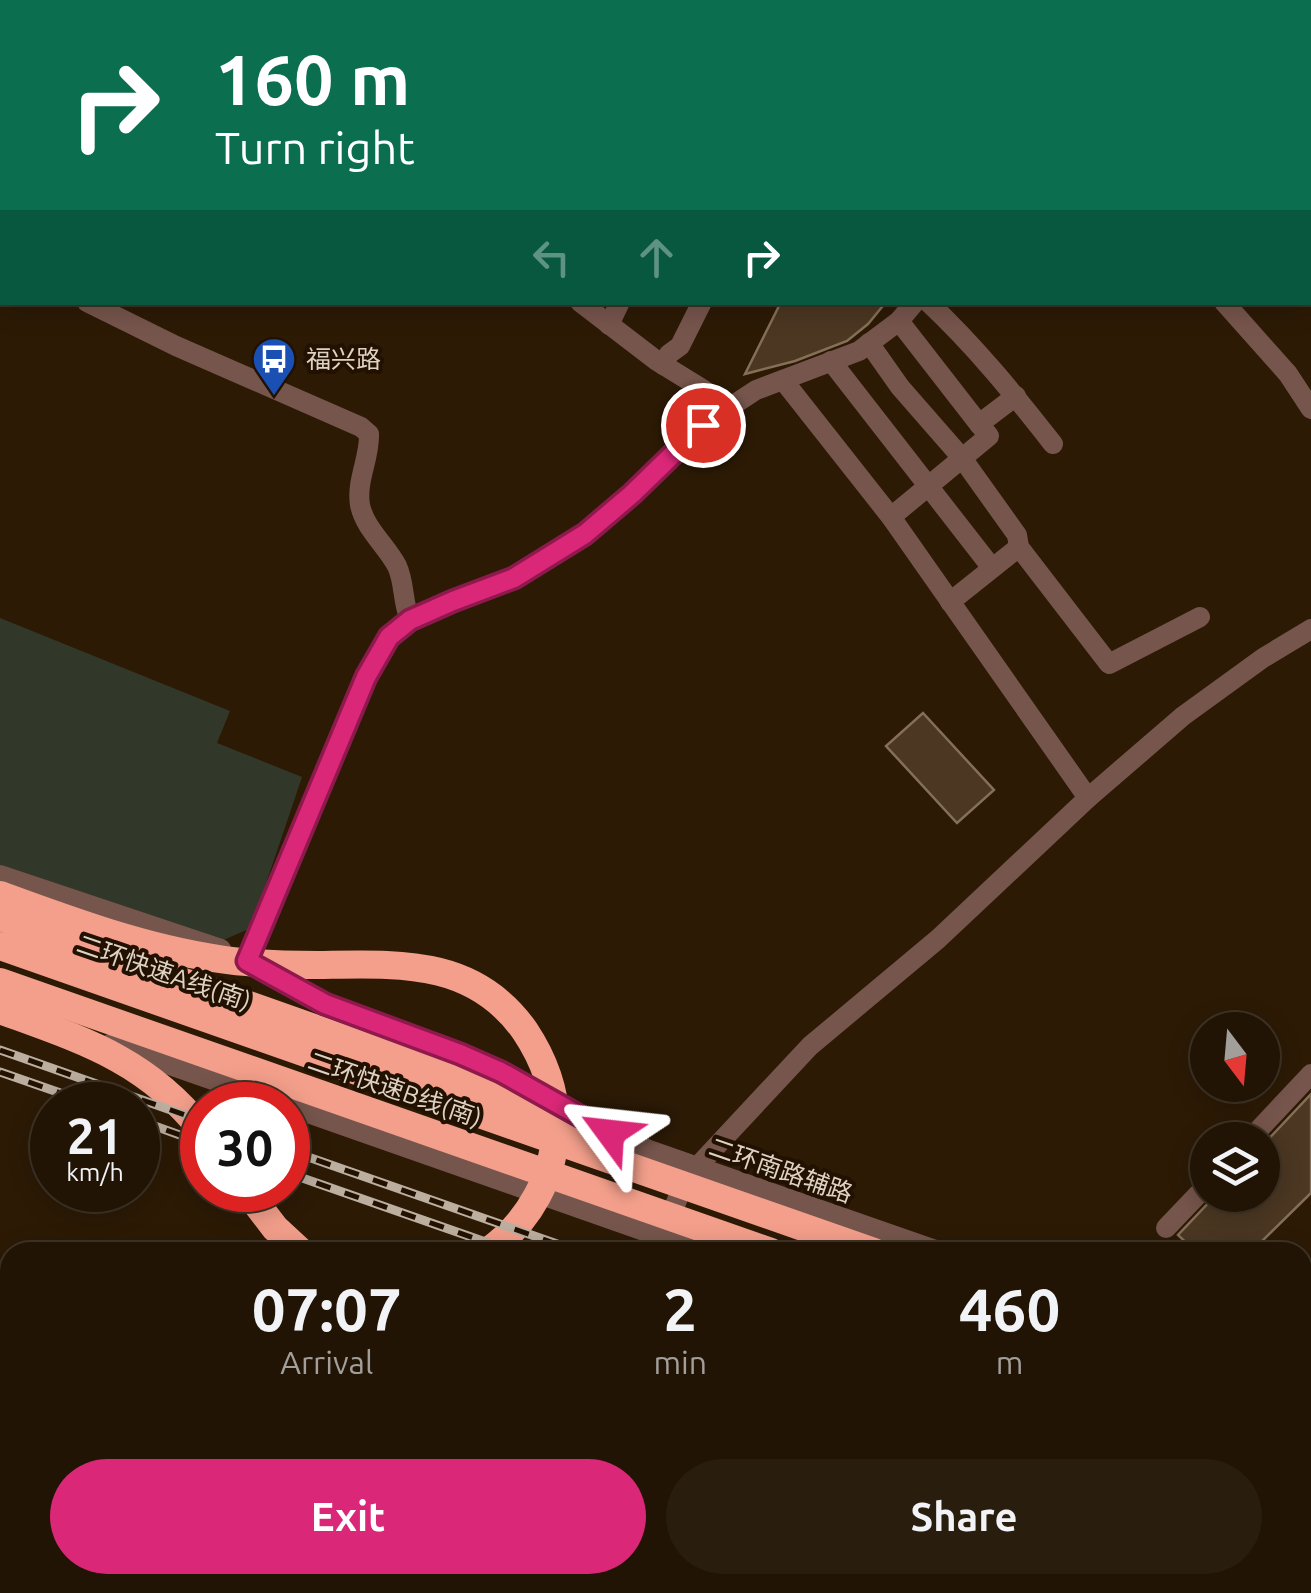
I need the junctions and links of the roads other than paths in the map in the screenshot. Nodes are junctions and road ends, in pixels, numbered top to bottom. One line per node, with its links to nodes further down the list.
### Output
1 (93, 305): 26 (street)
2 (584, 305): 9 (street)
3 (619, 305): 9 (street)
4 (700, 305): 12 (street)
5 (912, 305): 8 (street)
6 (931, 305): 14 (street)
7 (1227, 305): 15 (street)
8 (898, 321): 10 (street); 17 (street)
9 (609, 325): 12 (street)
10 (869, 343): 11 (street); 19 (street)
11 (831, 361): 13 (street); 20 (street)
12 (663, 365): 16 (street)
13 (783, 380): 16 (street); 21 (street)
14 (1016, 396): 17 (street); 18 (street)
15 (1311, 409)
16 (722, 412): 26 (street)
17 (979, 424): 19 (street)
18 (1053, 444)
19 (962, 458): 20 (street); 22 (street)
20 (929, 485): 21 (street); 23 (street)
21 (891, 517): 24 (street)
22 (1018, 547): 23 (street); 25 (street)
23 (992, 568): 24 (street)
24 (950, 602): 28 (street)
25 (1200, 617)
26 (410, 620): 33 (street)
27 (1311, 630): 28 (street)
28 (1088, 798): 41 (street)
29 (0, 875): 33 (street, 二环南路辅路)
30 (0, 895): 47 (highway)
31 (0, 917): 41 (highway)
32 (0, 946): 41 (highway, 二环快速A线(南))
33 (247, 961): 41 (street, 二环南路辅路)
34 (0, 982): 49 (highway, 二环快速B线(南))
35 (0, 1008): 37 (street); 38 (highway)
36 (1311, 1074): 40 (street)
37 (216, 1082)
38 (180, 1105)
39 (310, 1114): 48 (street)
40 (1266, 1122)
41 (699, 1179): 44 (street); 50 (highway, 二环快速A线(南)); 51 (street, 二环南路辅路)
42 (1190, 1203): 45 (street)
43 (263, 1212): 46 (highway)
44 (672, 1213)
45 (1166, 1228)
46 (290, 1242)
47 (500, 1242)
48 (675, 1242)
49 (742, 1242)
50 (850, 1242)
51 (908, 1242)

